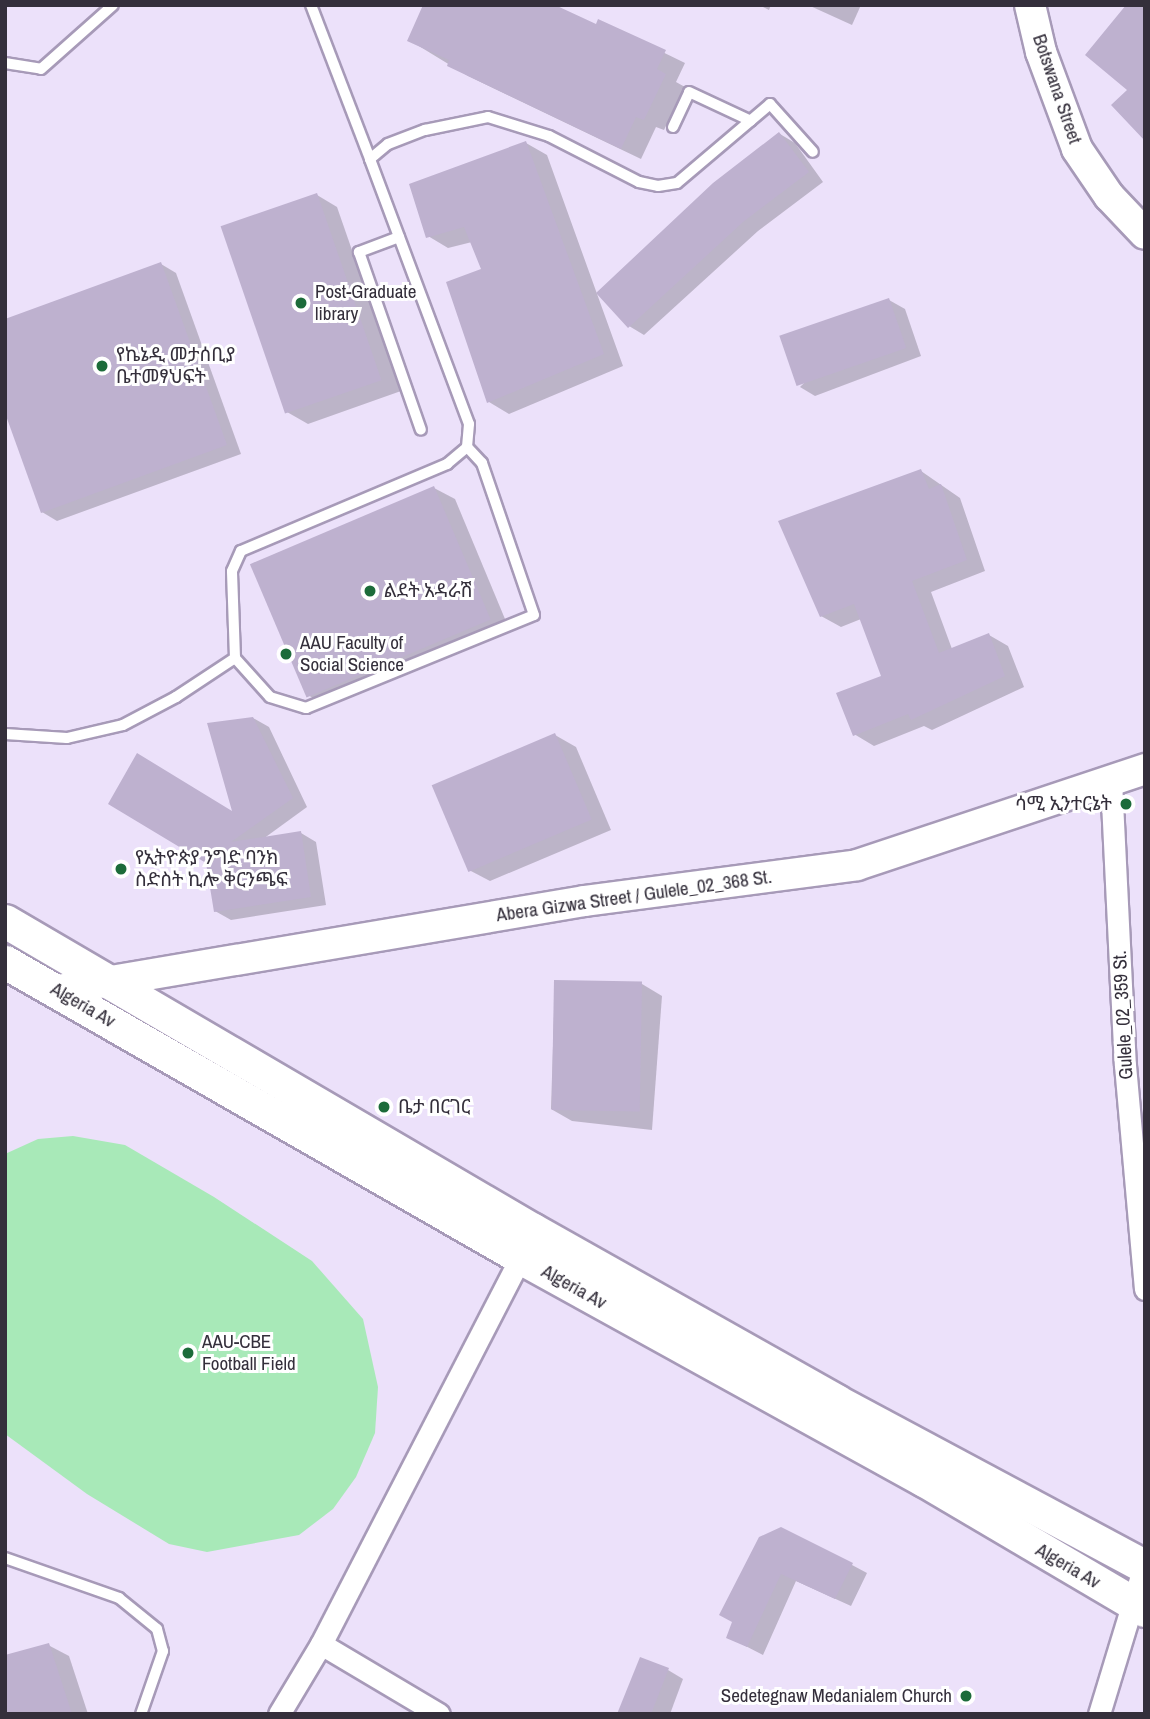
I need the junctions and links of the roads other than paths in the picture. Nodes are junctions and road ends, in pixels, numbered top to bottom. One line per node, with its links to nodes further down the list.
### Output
1 (113, 5): 4 (lane)
2 (311, 5): 8 (lane)
3 (1030, 5): 9 (main road, Botswana Street)
4 (5, 63)
5 (751, 121): 6 (lane); 7 (lane); 8 (lane)
6 (673, 127)
7 (813, 152)
8 (370, 159): 10 (lane)
9 (1145, 233)
10 (399, 237): 11 (lane); 12 (lane)
11 (421, 430)
12 (467, 447): 13 (lane); 13 (lane)
13 (235, 658): 14 (lane)
14 (5, 734)
15 (1145, 769): 16 (main road, Abera Gizwa Street / Gulele_02_368 St.)
16 (1111, 781): 19 (main road, Abera Gizwa Street / Gulele_02_368 St.); 21 (street, Gulele_02_359 St.)
17 (5, 920): 19 (main road, Algeria Av)
18 (5, 962): 20 (main road, Algeria Av)
19 (112, 981): 20 (main road, Abera Gizwa Street / Gulele_02_368 St.); 22 (main road, Algeria Av)
20 (58, 990): 22 (main road, Algeria Av)
21 (1135, 1065): 23 (street, Gulele_02_359 St.)
22 (527, 1244): 25 (main road, Algeria Av); 26 (main road, Algeria Av); 27 (street)
23 (1145, 1289)
24 (5, 1558): 28 (lane)
25 (1144, 1565): 26 (street)
26 (1139, 1607): 31 (street)
27 (321, 1644): 29 (street); 30 (street)
28 (141, 1714)
29 (279, 1714)
30 (439, 1714)
31 (1100, 1714)

